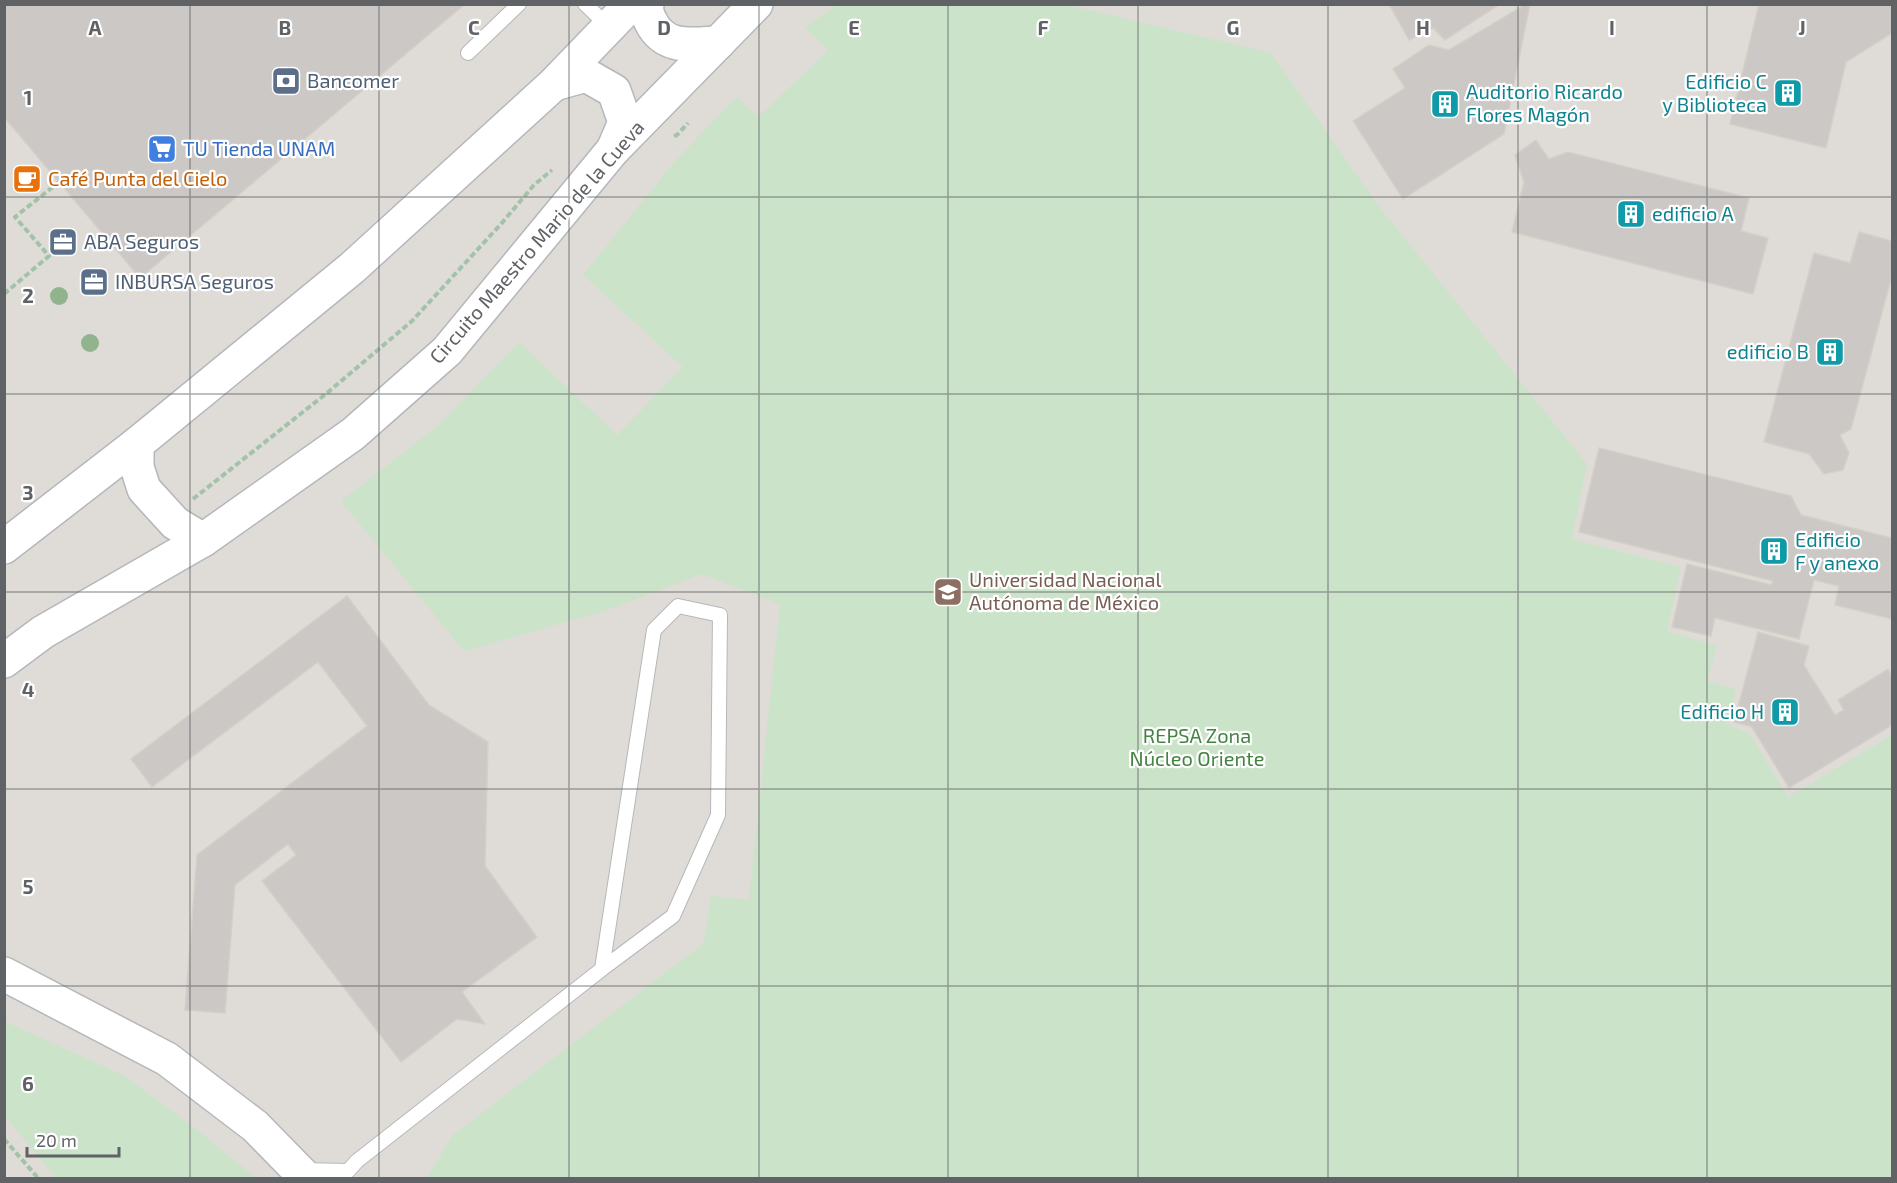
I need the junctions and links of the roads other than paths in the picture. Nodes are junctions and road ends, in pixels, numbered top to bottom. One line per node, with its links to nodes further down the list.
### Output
1 (519, 4): 7 (lane)
2 (585, 4): 5 (lane)
3 (646, 4): 6 (street)
4 (756, 4): 6 (street, Circuito Maestro Mario de la Cueva)
5 (620, 16): 8 (street)
6 (718, 43): 9 (street, Circuito Maestro Mario de la Cueva)
7 (468, 52)
8 (554, 84): 9 (street); 10 (street)
9 (612, 151): 11 (street, Circuito Maestro Mario de la Cueva)
10 (137, 444): 11 (street); 12 (street)
11 (203, 540): 13 (street, Circuito Maestro Mario de la Cueva)
12 (4, 547)
13 (4, 661)
14 (602, 969): 14 (lane); 17 (lane)
15 (4, 974): 16 (street)
16 (301, 1174): 17 (lane)
17 (348, 1175)

